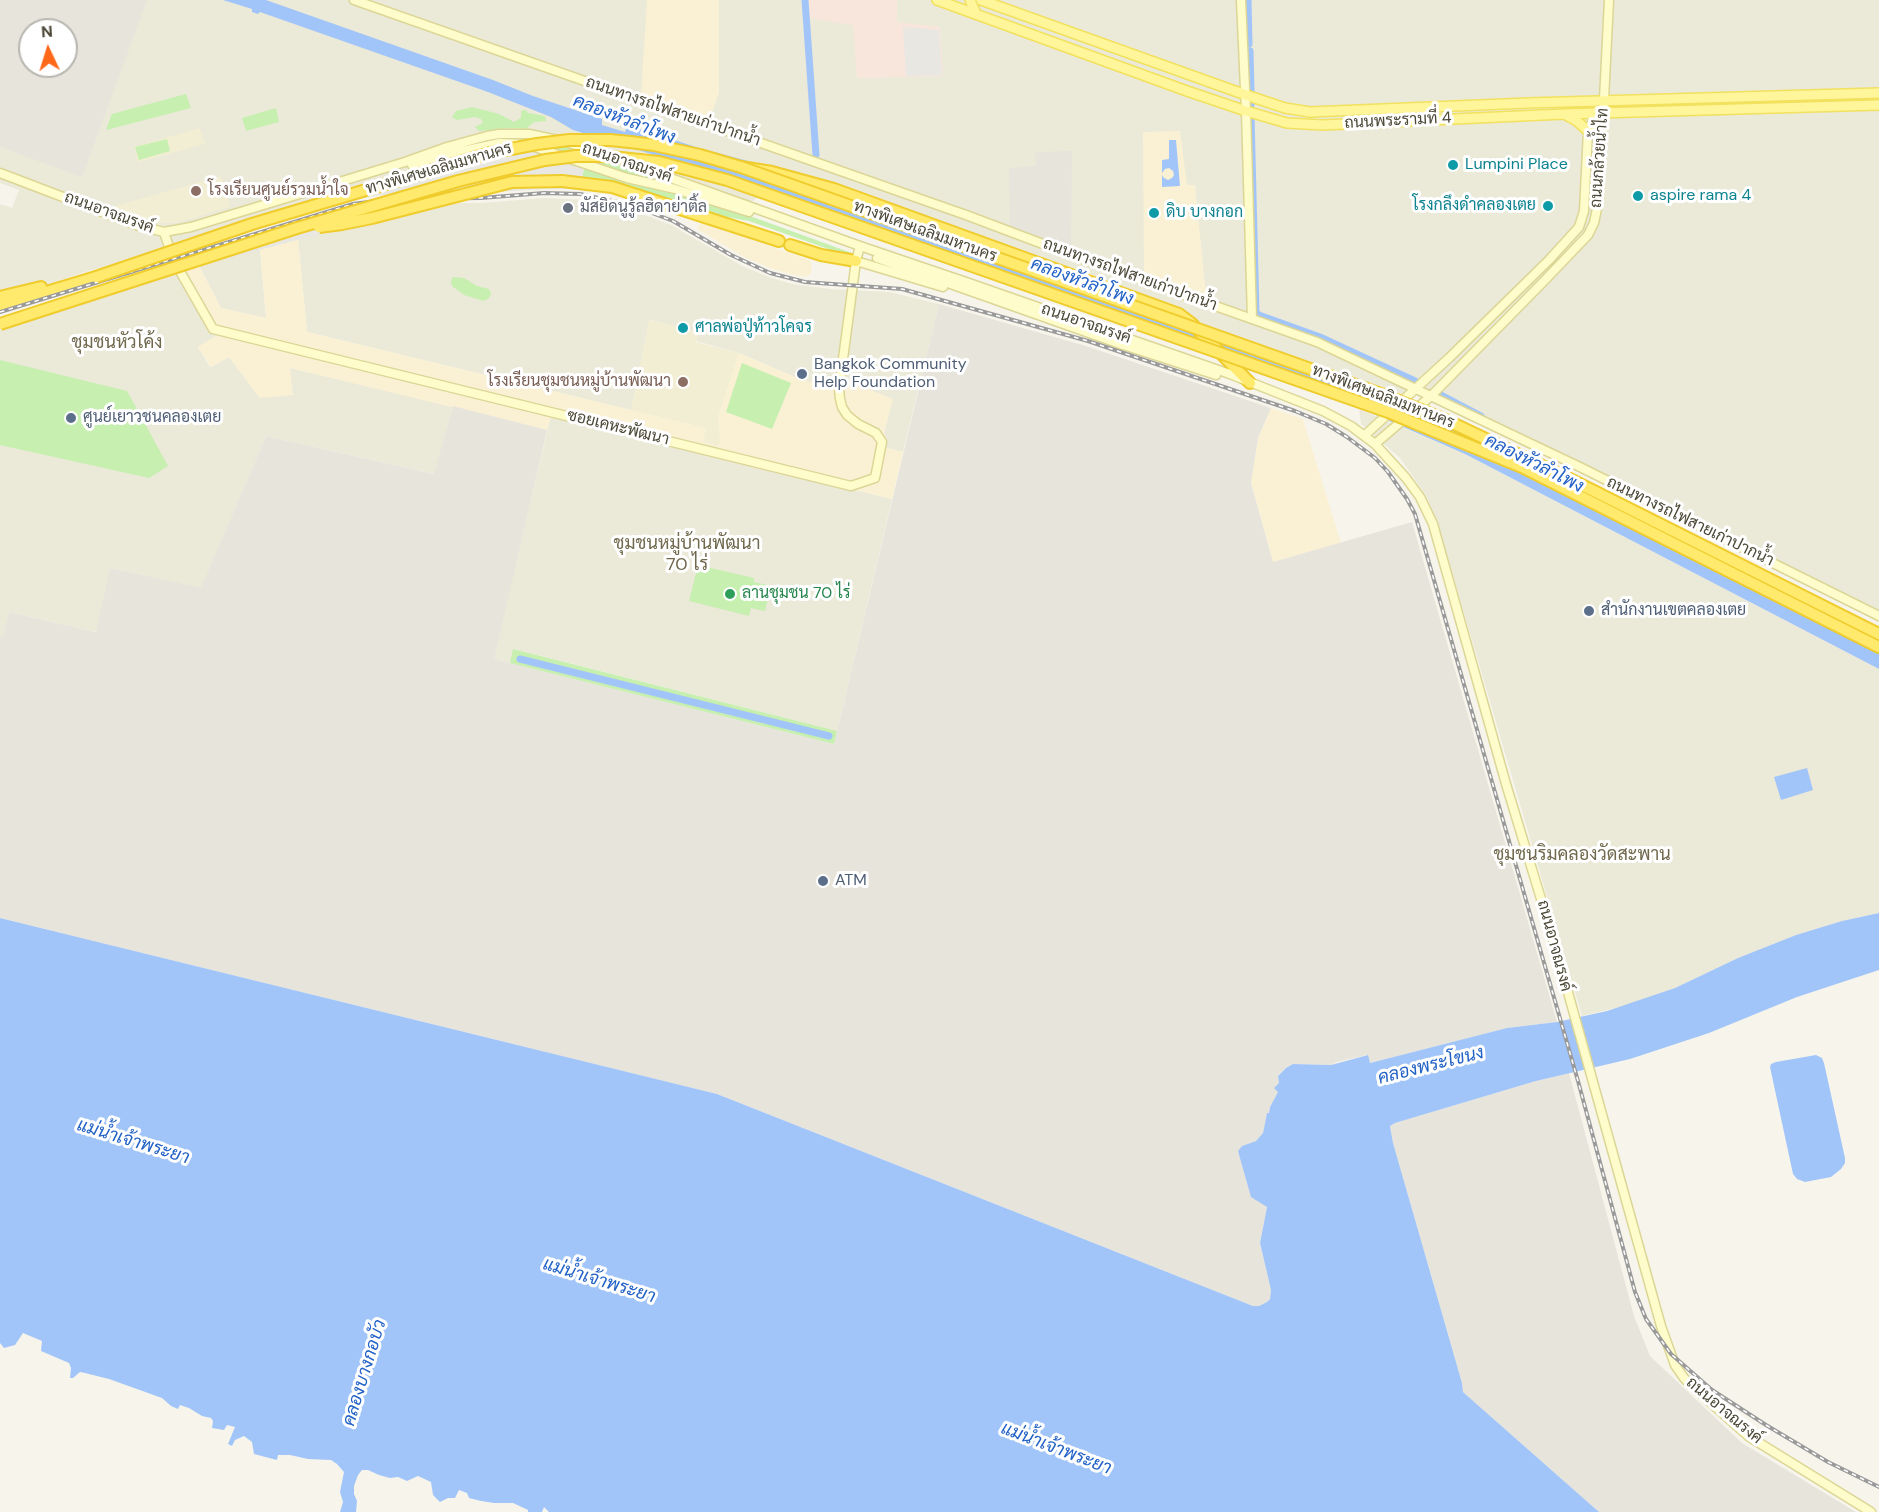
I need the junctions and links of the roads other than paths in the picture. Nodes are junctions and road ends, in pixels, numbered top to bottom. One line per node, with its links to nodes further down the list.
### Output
1 (354, 0): 32 (main road, ถนนทางรถไฟสายเก่าปากน้ำ)
2 (937, 0): 7 (main road, ถนนพระรามที่ 4)
3 (970, 0): 7 (main road)
4 (981, 0): 9 (main road, ถนนพระรามที่ 4)
5 (1241, 0): 9 (main road)
6 (1609, 0): 11 (main road, ถนนกล้วยน้ำไท)
7 (976, 14): 14 (main road, ถนนพระรามที่ 4)
8 (1879, 93): 10 (main road, ถนนพระรามที่ 4)
9 (1246, 94): 11 (main road, ถนนพระรามที่ 4); 14 (main road)
10 (1836, 94): 11 (main road, ถนนพระรามที่ 4); 13 (main road)
11 (1605, 101): 15 (main road, ถนนกล้วยน้ำไท)
12 (1879, 105): 13 (main road, ถนนพระรามที่ 4)
13 (1836, 107): 15 (main road, ถนนพระรามที่ 4)
14 (1246, 111): 16 (main road, ถนนพระรามที่ 4); 32 (main road)
15 (1599, 113): 16 (main road, ถนนพระรามที่ 4); 17 (main road, ถนนกล้วยน้ำไท); 25 (main road, ถนนกล้วยน้ำไท)
16 (1564, 114): 17 (main road)
17 (1588, 131): 22 (main road, ถนนกล้วยน้ำไท)
18 (741, 167): 29 (highway, ทางพิเศษเฉลิมมหานคร, bridge); 34 (highway, bridge); 40 (highway, ทางพิเศษเฉลิมมหานคร, bridge)
19 (0, 173): 24 (main road, ถนนอาจณรงค์)
20 (0, 178): 24 (main road, ถนนอาจณรงค์)
21 (326, 189): 24 (main road, ถนนอาจณรงค์); 28 (main road, ถนนอาจณรงค์); 28 (main road, ถนนอาจณรงค์)
22 (1579, 227): 25 (main road); 35 (main road, ถนนกล้วยน้ำไท)
23 (297, 228): 26 (highway, bridge); 33 (highway, ทางพิเศษเฉลิมมหานคร, bridge); 41 (highway, ทางพิเศษเฉลิมมหานคร, bridge)
24 (165, 234): 28 (main road, ซอยเคหะพัฒนา)
25 (1588, 234): 36 (main road, ถนนกล้วยน้ำไท)
26 (779, 241)
27 (790, 245): 28 (highway)
28 (859, 253): 34 (main road, ถนนอาจณรงค์); 34 (main road, ถนนอาจณรงค์)
29 (96, 277): 30 (highway); 31 (highway, ทางพิเศษเฉลิมมหานคร)
30 (0, 297)
31 (0, 306)
32 (1252, 319): 35 (main road, ถนนทางรถไฟสายเก่าปากน้ำ)
33 (0, 324)
34 (1248, 382): 37 (main road, ถนนอาจณรงค์)
35 (1417, 389): 36 (main road, ถนนทางรถไฟสายเก่าปากน้ำ); 37 (main road, ถนนกล้วยน้ำไท)
36 (1431, 396): 38 (main road, ถนนกล้วยน้ำไท); 39 (main road, ถนนทางรถไฟสายเก่าปากน้ำ)
37 (1367, 434): 38 (main road, ถนนอาจณรงค์)
38 (1379, 440): 42 (main road, ถนนอาจณรงค์)
39 (1879, 616)
40 (1879, 634)
41 (1879, 647)
42 (1871, 1512)

